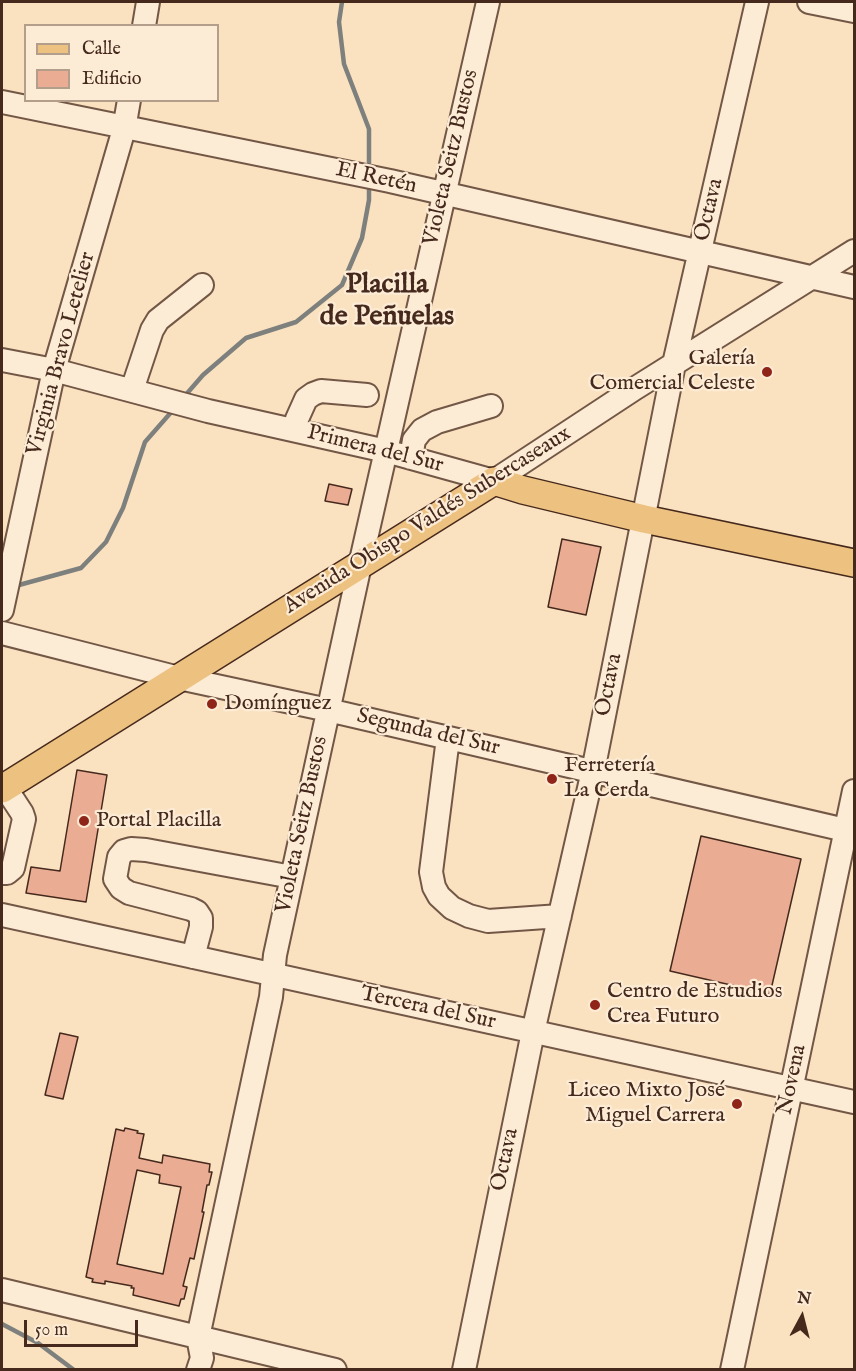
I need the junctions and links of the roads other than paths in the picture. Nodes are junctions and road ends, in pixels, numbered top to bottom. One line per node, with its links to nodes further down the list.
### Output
1 (148, 2): 6 (street)
2 (488, 2): 10 (street, Violeta Seitz Bustos)
3 (758, 2): 11 (street, Octava)
4 (809, 2): 5 (street)
5 (855, 11)
6 (144, 24)
7 (2, 102): 9 (street, El Retén)
8 (129, 102): 9 (street, Virginia Bravo Letelier)
9 (124, 129): 10 (street, El Retén); 18 (street, Virginia Bravo Letelier)
10 (444, 194): 11 (street, El Retén); 23 (street, Violeta Seitz Bustos)
11 (700, 252): 13 (street, El Retén); 17 (street, Octava)
12 (855, 252): 13 (street, Avenida Obispo Valdés Subercaseaux)
13 (813, 277): 15 (street, El Retén); 17 (street, Avenida Obispo Valdés Subercaseaux)
14 (202, 285): 19 (street)
15 (855, 287)
16 (2, 360): 18 (street, Primera del Sur)
17 (674, 364): 25 (street, Avenida Obispo Valdés Subercaseaux); 26 (street, Octava)
18 (54, 370): 19 (street, Primera del Sur); 29 (street, Virginia Bravo Letelier)
19 (132, 390): 22 (street, Primera del Sur)
20 (367, 395): 22 (street)
21 (492, 406): 24 (street)
22 (295, 430): 23 (street, Primera del Sur)
23 (386, 451): 24 (street, Primera del Sur); 28 (street, Violeta Seitz Bustos)
24 (411, 458): 25 (street, Primera del Sur)
25 (494, 481): 26 (main road, Primera del Sur); 28 (main road, Avenida Obispo Valdés Subercaseaux)
26 (644, 519): 27 (main road, Primera del Sur); 34 (street, Octava)
27 (855, 562)
28 (360, 565): 31 (main road, Avenida Obispo Valdés Subercaseaux); 32 (street, Violeta Seitz Bustos)
29 (2, 610)
30 (2, 633): 31 (street, Segunda del Sur)
31 (179, 678): 32 (street, Segunda del Sur); 35 (main road, Avenida Obispo Valdés Subercaseaux)
32 (328, 710): 33 (street, Segunda del Sur); 40 (street, Violeta Seitz Bustos)
33 (448, 738): 34 (street, Segunda del Sur); 42 (street)
34 (593, 771): 37 (street, Segunda del Sur); 42 (street, Octava)
35 (3, 788): 38 (street)
36 (855, 791): 37 (street, Novena)
37 (850, 831): 46 (street, Novena)
38 (11, 835): 39 (street)
39 (2, 873)
40 (292, 876): 43 (street); 44 (street, Violeta Seitz Bustos)
41 (2, 915): 43 (street, Tercera del Sur)
42 (560, 916): 45 (street, Octava)
43 (193, 957): 44 (street, Tercera del Sur)
44 (273, 975): 45 (street, Tercera del Sur); 49 (street, Violeta Seitz Bustos)
45 (533, 1032): 46 (street, Tercera del Sur); 52 (street, Octava)
46 (791, 1088): 47 (street, Tercera del Sur); 53 (street, Novena)
47 (855, 1102)
48 (2, 1290): 49 (street)
49 (198, 1337): 50 (street, Violeta Seitz Bustos); 51 (street)
50 (198, 1370)
51 (334, 1370)
52 (464, 1370)
53 (732, 1370)

